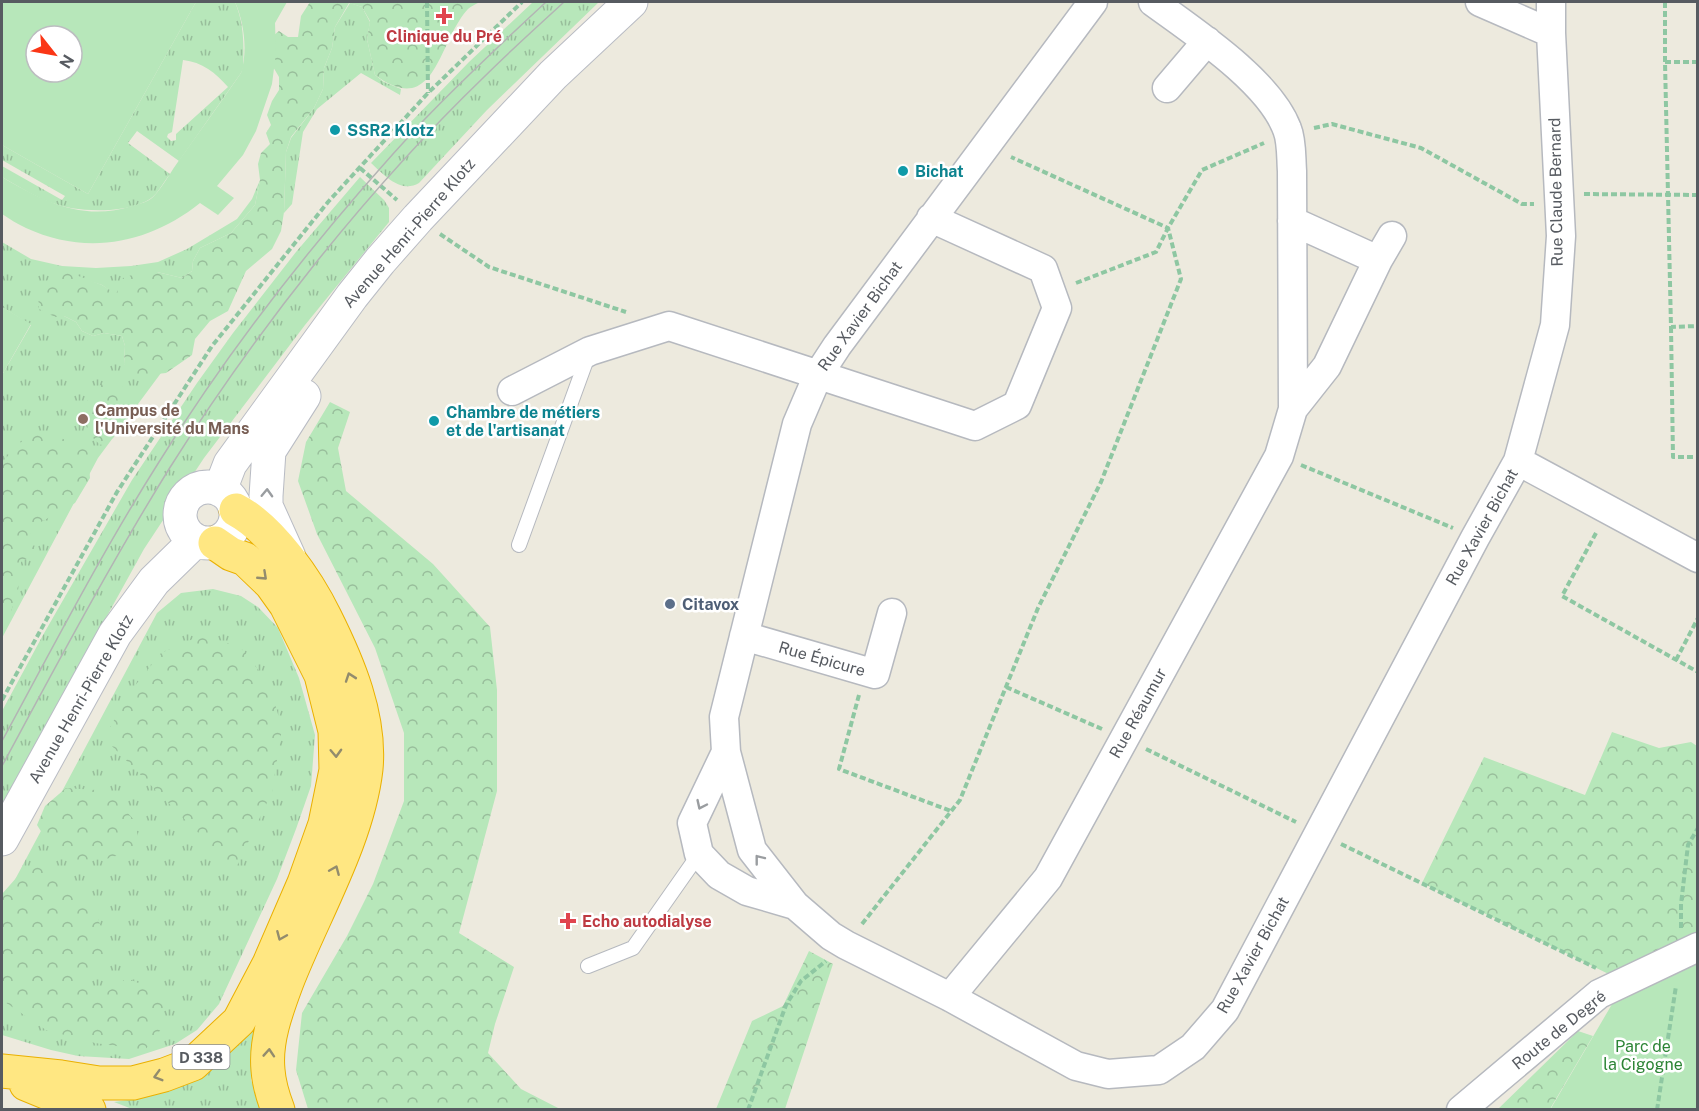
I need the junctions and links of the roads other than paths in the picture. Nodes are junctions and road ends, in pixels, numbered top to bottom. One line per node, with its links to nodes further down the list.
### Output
1 (631, 2): 11 (street, Avenue Henri-Pierre Klotz)
2 (1093, 2): 9 (street, Rue Xavier Bichat)
3 (1153, 2): 7 (street, Rue Réaumur)
4 (1480, 2): 6 (street)
5 (1551, 2): 6 (street, Rue Claude Bernard)
6 (1551, 33): 16 (street, Rue Claude Bernard)
7 (1207, 41): 8 (street); 10 (street, Rue Réaumur)
8 (1167, 88)
9 (931, 218): 13 (street, Rue Xavier Bichat); 13 (street)
10 (1292, 221): 15 (street, Rue Réaumur); 15 (street, Rue Réaumur)
11 (352, 296): 17 (street, Avenue Henri-Pierre Klotz); 21 (street, one-way to 11)
12 (590, 351): 13 (street); 14 (street); 19 (lane)
13 (818, 375): 23 (street, Rue Xavier Bichat)
14 (513, 391)
15 (1293, 409): 30 (street, Rue Réaumur)
16 (1518, 462): 20 (street); 30 (street, Rue Xavier Bichat)
17 (228, 500): 18 (street, Avenue Henri-Pierre Klotz); 18 (street); 21 (highway)
18 (205, 542): 25 (street, Avenue Henri-Pierre Klotz); 31 (highway, D 338, one-way to 31)
19 (519, 545)
20 (1698, 558)
21 (294, 566): 33 (highway, one-way to 21)
22 (892, 613): 23 (street, Rue Épicure)
23 (744, 636): 24 (street, Rue Xavier Bichat)
24 (726, 752): 26 (street, Rue Xavier Bichat, one-way to 26); 27 (street, Rue Xavier Bichat, one-way to 24)
25 (2, 839)
26 (699, 854): 27 (street, Rue Xavier Bichat); 29 (lane)
27 (795, 905): 30 (street, Rue Xavier Bichat)
28 (1689, 951): 34 (street, Route de Degré)
29 (588, 966)
30 (950, 998)
31 (2, 1073): 32 (highway, D 338)
32 (89, 1110)
33 (278, 1110)
34 (1461, 1110)

